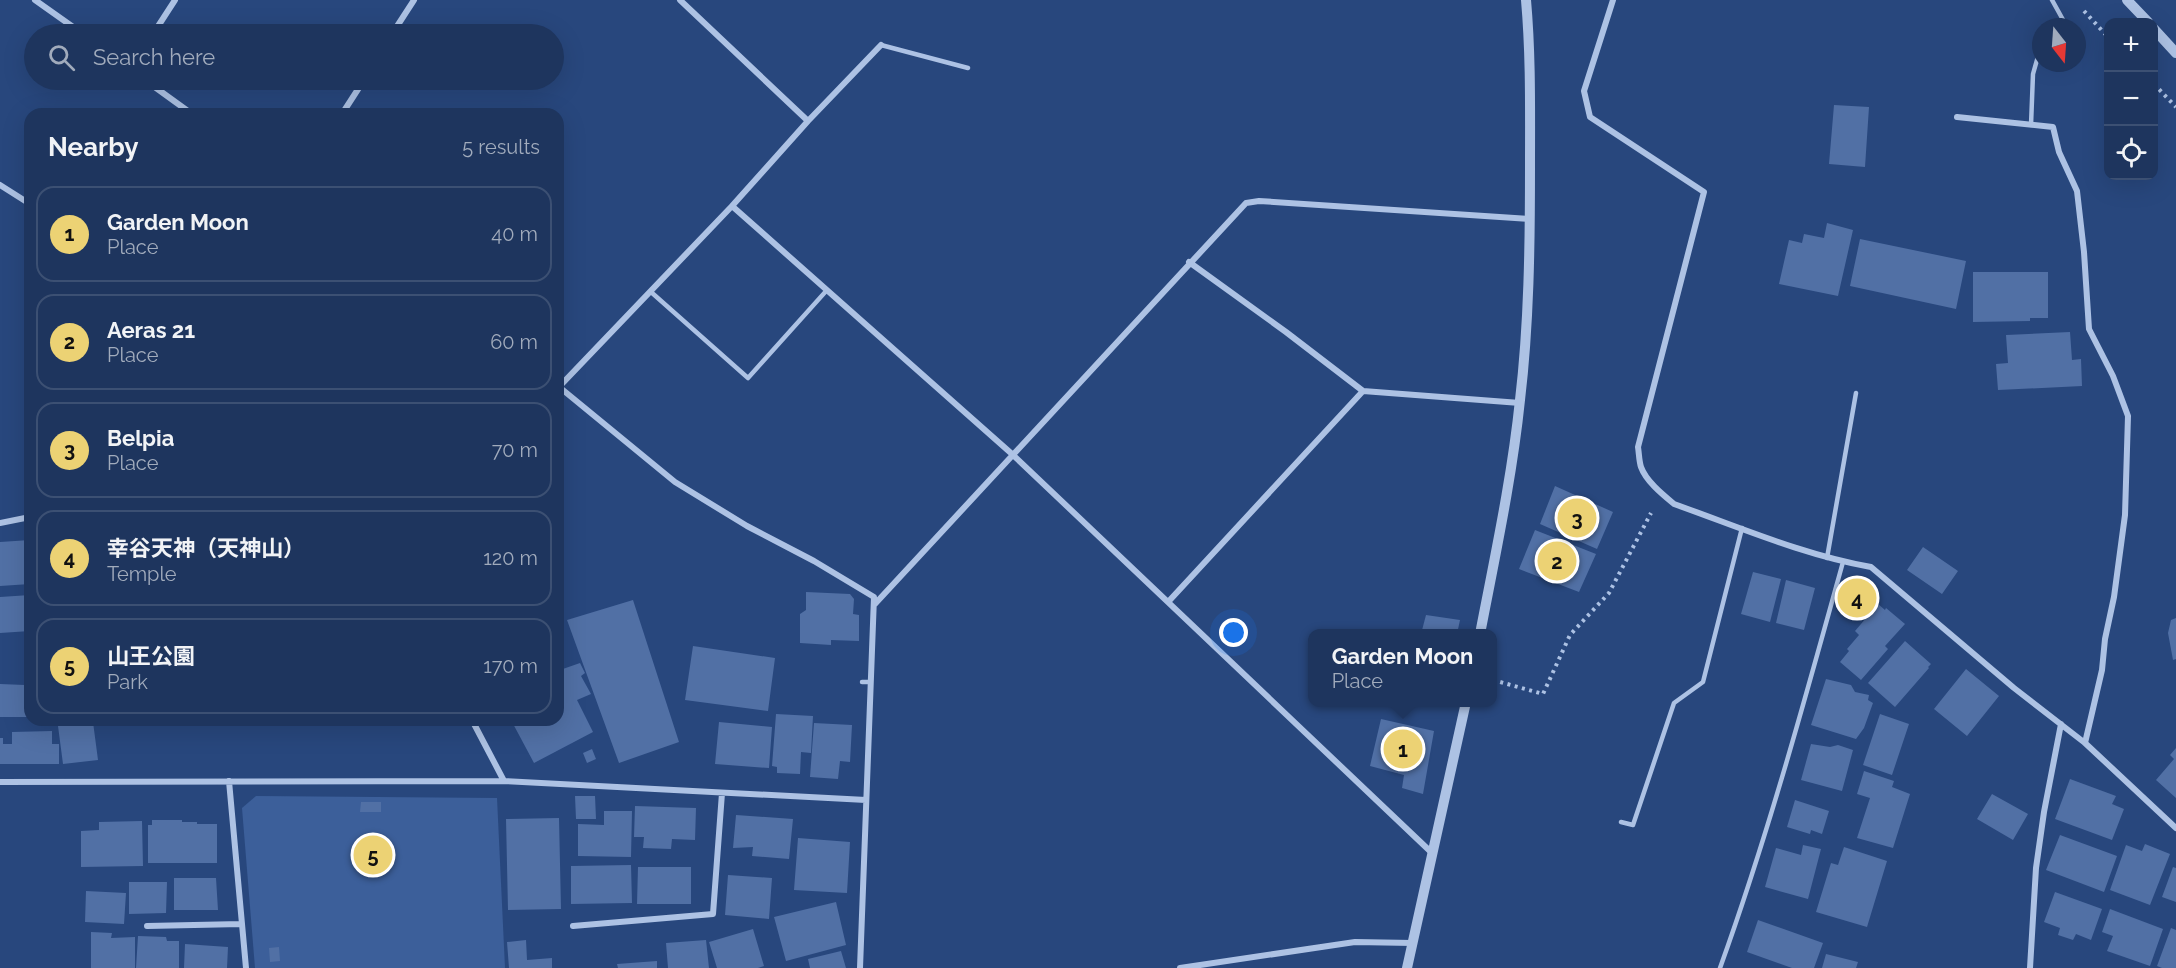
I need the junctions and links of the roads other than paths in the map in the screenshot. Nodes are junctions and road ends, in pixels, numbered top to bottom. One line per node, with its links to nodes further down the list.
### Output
1 (35, 0): 11 (street)
2 (175, 0): 12 (street)
3 (414, 0): 13 (street)
4 (680, 0): 24 (street)
5 (1526, 0): 29 (street)
6 (1613, 0): 41 (street)
7 (2052, 0): 9 (lane)
8 (2127, 0): 10 (street)
9 (2062, 18)
10 (2144, 18)
11 (69, 24)
12 (159, 24)
13 (398, 24)
14 (2158, 33): 16 (street)
15 (881, 45): 17 (lane); 24 (street)
16 (2176, 53)
17 (968, 68)
18 (2034, 72): 25 (lane)
19 (159, 90): 21 (street)
20 (358, 90): 22 (street)
21 (184, 108)
22 (346, 108)
23 (1957, 117): 25 (street)
24 (808, 121): 28 (street)
25 (2031, 125): 52 (street)
26 (0, 185): 27 (street)
27 (24, 200)
28 (732, 206): 31 (street); 32 (street)
29 (1530, 219): 30 (street); 37 (street)
30 (1189, 262): 35 (street); 38 (street)
31 (827, 290): 32 (lane); 38 (street)
32 (651, 292): 33 (street)
33 (564, 382)
34 (564, 391): 45 (street)
35 (1363, 391): 37 (street); 44 (street)
36 (1856, 393): 42 (lane)
37 (1520, 404): 46 (street)
38 (1012, 454): 44 (street); 45 (street)
39 (24, 519): 40 (street)
40 (0, 523)
41 (1742, 528): 42 (street); 58 (lane)
42 (1827, 558): 43 (street)
43 (1843, 562): 50 (street); 69 (lane)
44 (1169, 601): 60 (street)
45 (874, 605): 48 (street)
46 (1481, 629)
47 (862, 682): 48 (lane)
48 (870, 682): 57 (street)
49 (1465, 707): 60 (street)
50 (2061, 724): 52 (street); 70 (street)
51 (475, 726): 53 (street)
52 (2085, 742): 59 (street)
53 (504, 780): 54 (street); 56 (street)
54 (229, 781): 55 (street); 61 (street)
55 (0, 782)
56 (722, 793): 57 (street); 63 (street)
57 (866, 800): 66 (street)
58 (1621, 822)
59 (2176, 828)
60 (1431, 852): 64 (street)
61 (241, 924): 62 (street); 65 (street)
62 (147, 926)
63 (573, 926)
64 (1413, 943): 67 (street); 68 (street)
65 (246, 968)
66 (860, 968)
67 (1180, 968)
68 (1407, 968)
69 (1720, 968)
70 (2030, 968)

